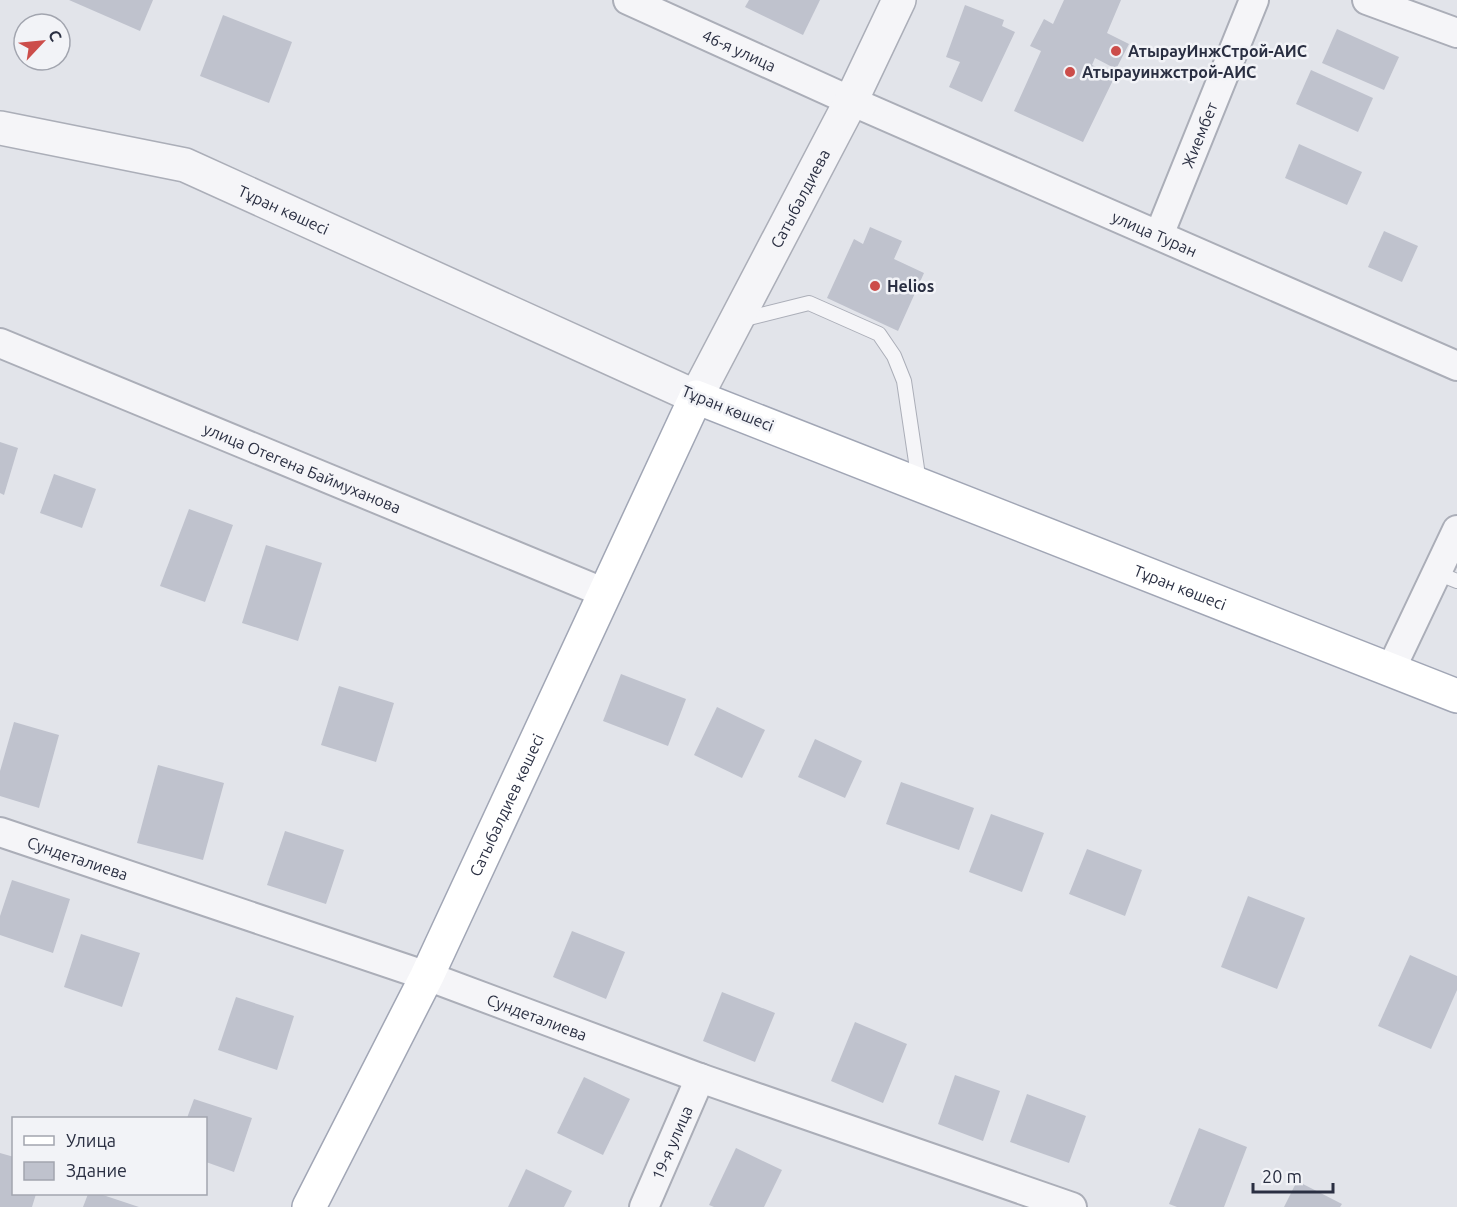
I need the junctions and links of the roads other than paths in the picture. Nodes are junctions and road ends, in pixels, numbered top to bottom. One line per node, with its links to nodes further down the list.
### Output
1 (628, 0): 6 (street, 46-я улица)
2 (899, 0): 6 (street, Сатыбалдиева)
3 (1254, 0): 8 (street, Жиембет)
4 (1367, 0): 5 (street)
5 (1457, 33)
6 (851, 101): 8 (street, улица Туран); 9 (street, Сатыбалдиева)
7 (0, 128): 12 (street, Тұран көшесі)
8 (1160, 236): 11 (street, улица Туран)
9 (737, 321): 12 (street, Сатыбалдиева); 13 (lane)
10 (0, 343): 16 (street, улица Отегена Баймуханова)
11 (1457, 366)
12 (696, 396): 13 (main road, Тұран көшесі); 16 (main road, Сатыбалдиев көшесі)
13 (919, 484): 17 (main road, Тұран көшесі)
14 (1457, 530): 15 (street)
15 (1447, 577): 17 (street)
16 (605, 593): 20 (main road, Сатыбалдиев көшесі)
17 (1391, 669): 18 (main road, Тұран көшесі)
18 (1457, 696)
19 (0, 832): 20 (street, Сундеталиева)
20 (427, 976): 21 (street, Сундеталиева); 22 (main road, Сатыбалдиев көшесі)
21 (700, 1078): 23 (street, 19-я улица); 24 (street, Сундеталиева)
22 (309, 1207)
23 (644, 1207)
24 (1072, 1207)

